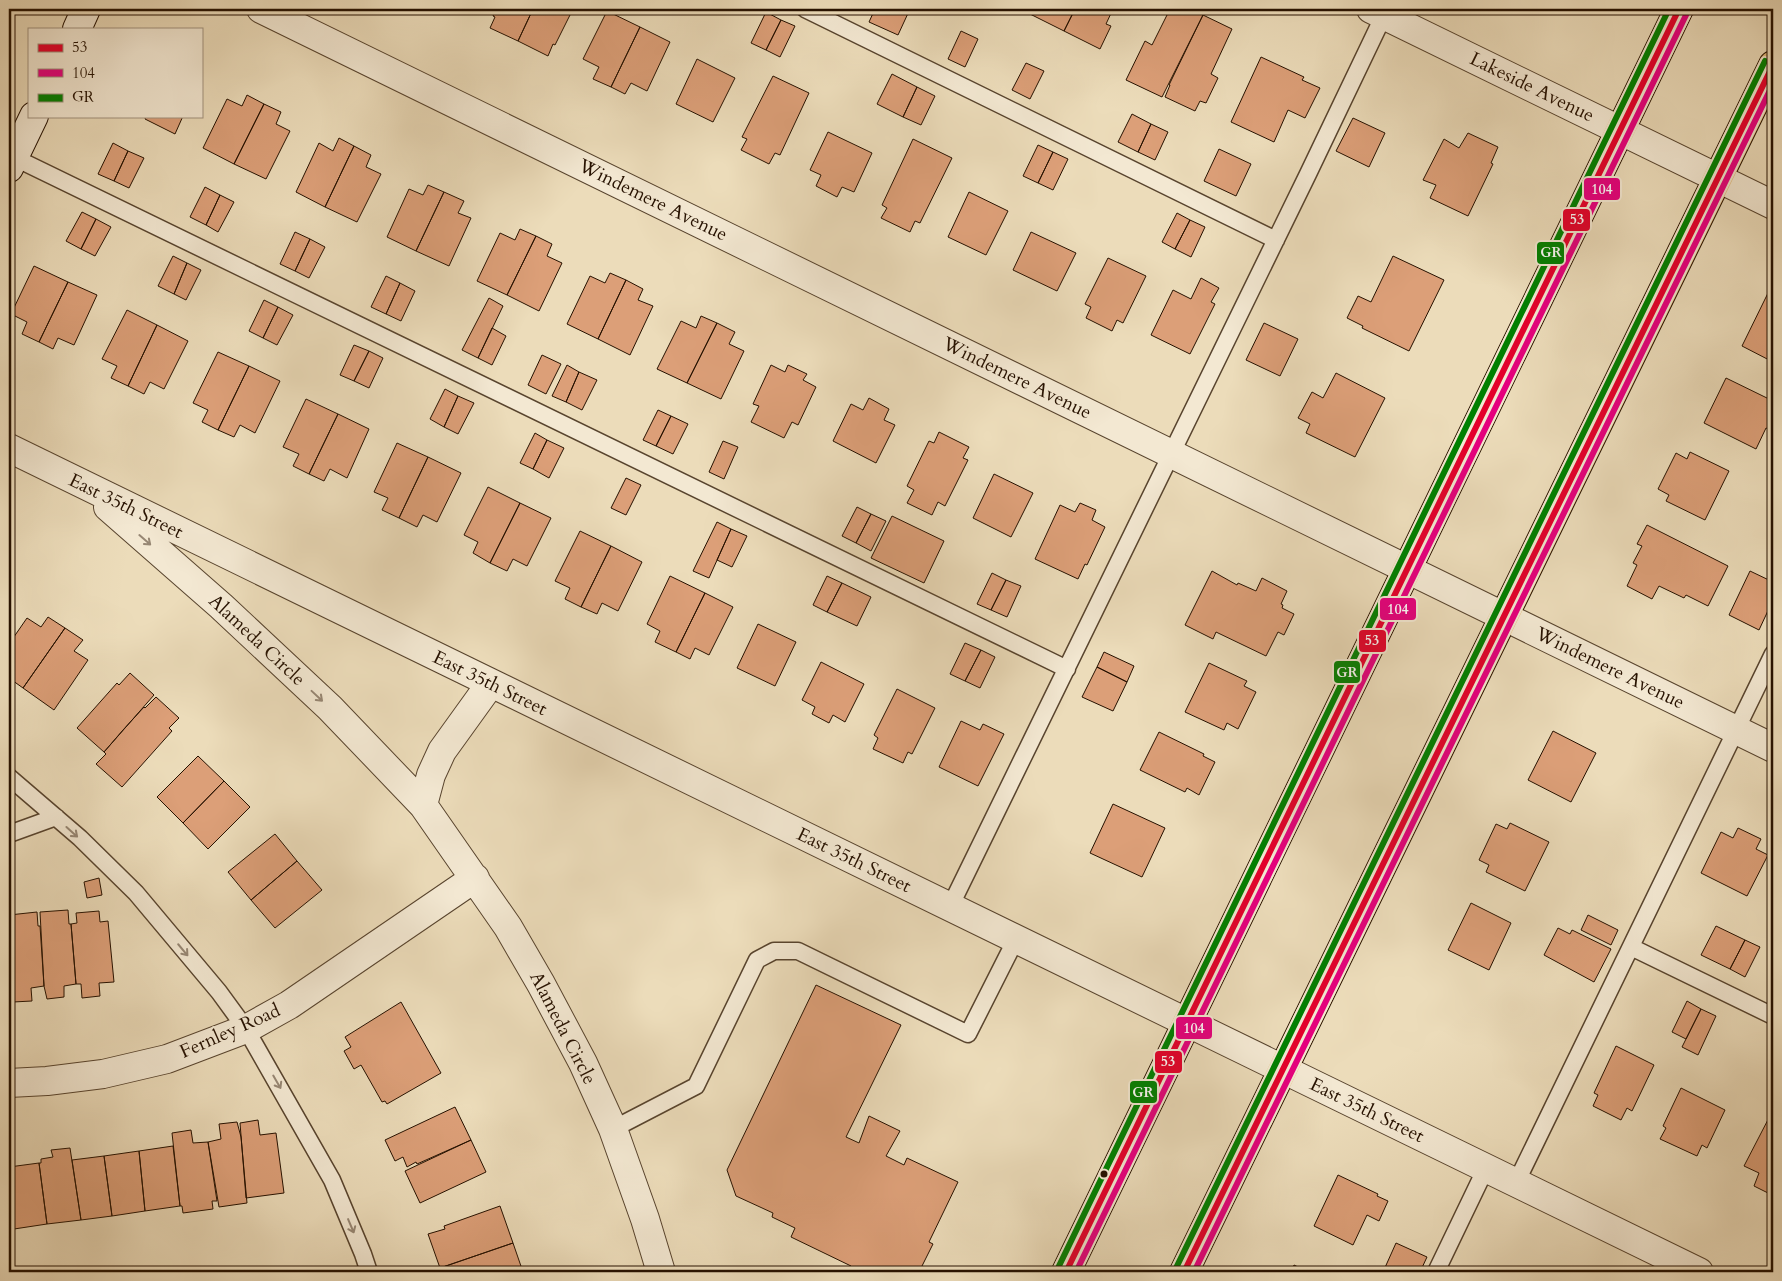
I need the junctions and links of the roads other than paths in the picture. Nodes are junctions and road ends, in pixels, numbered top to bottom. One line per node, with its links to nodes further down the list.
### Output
1 (86, 9): 6 (street)
2 (261, 9): 15 (street, Windemere Avenue)
3 (805, 9): 13 (lane)
4 (1679, 9): 9 (main road)
5 (1377, 12): 9 (street, Lakeside Avenue); 13 (lane)
6 (77, 28)
7 (1773, 65): 11 (main road)
8 (33, 118): 10 (street)
9 (1620, 130): 11 (street, Lakeside Avenue); 17 (main road)
10 (10, 160): 20 (lane)
11 (1718, 178): 12 (street, Lakeside Avenue); 18 (main road)
12 (1773, 205)
13 (1276, 240): 15 (lane)
14 (9, 448): 16 (street, East 35th Street)
15 (1171, 453): 17 (street, Windemere Avenue); 20 (lane)
16 (82, 484): 21 (street, East 35th Street); 25 (street, Alameda Circle, one-way to 25)
17 (1407, 568): 18 (street, Windemere Avenue); 33 (main road)
18 (1504, 616): 22 (street, Windemere Avenue); 35 (main road)
19 (1773, 654): 22 (lane)
20 (1067, 669): 29 (lane)
21 (491, 683): 25 (street); 29 (street, East 35th Street)
22 (1736, 730): 23 (street, Windemere Avenue); 31 (lane)
23 (1773, 748)
24 (9, 777): 26 (lane)
25 (423, 805): 28 (street, Alameda Circle)
26 (56, 817): 27 (lane); 34 (lane, one-way to 34)
27 (9, 834)
28 (475, 878): 34 (street, Fernley Road); 37 (street, Alameda Circle)
29 (950, 907): 30 (street, East 35th Street)
30 (1016, 939): 33 (street, East 35th Street); 37 (lane)
31 (1631, 946): 32 (lane); 39 (lane)
32 (1773, 1016)
33 (1187, 1022): 35 (street, East 35th Street); 42 (main road)
34 (246, 1028): 36 (street, Fernley Road); 40 (lane, one-way to 40)
35 (1283, 1069): 38 (street, East 35th Street); 43 (main road)
36 (9, 1084)
37 (613, 1129): 41 (street, Alameda Circle)
38 (1486, 1168): 39 (street, East 35th Street); 44 (lane)
39 (1516, 1183): 45 (street, East 35th Street)
40 (369, 1272)
41 (661, 1272)
42 (1066, 1272)
43 (1184, 1272)
44 (1436, 1272)
45 (1700, 1272)

